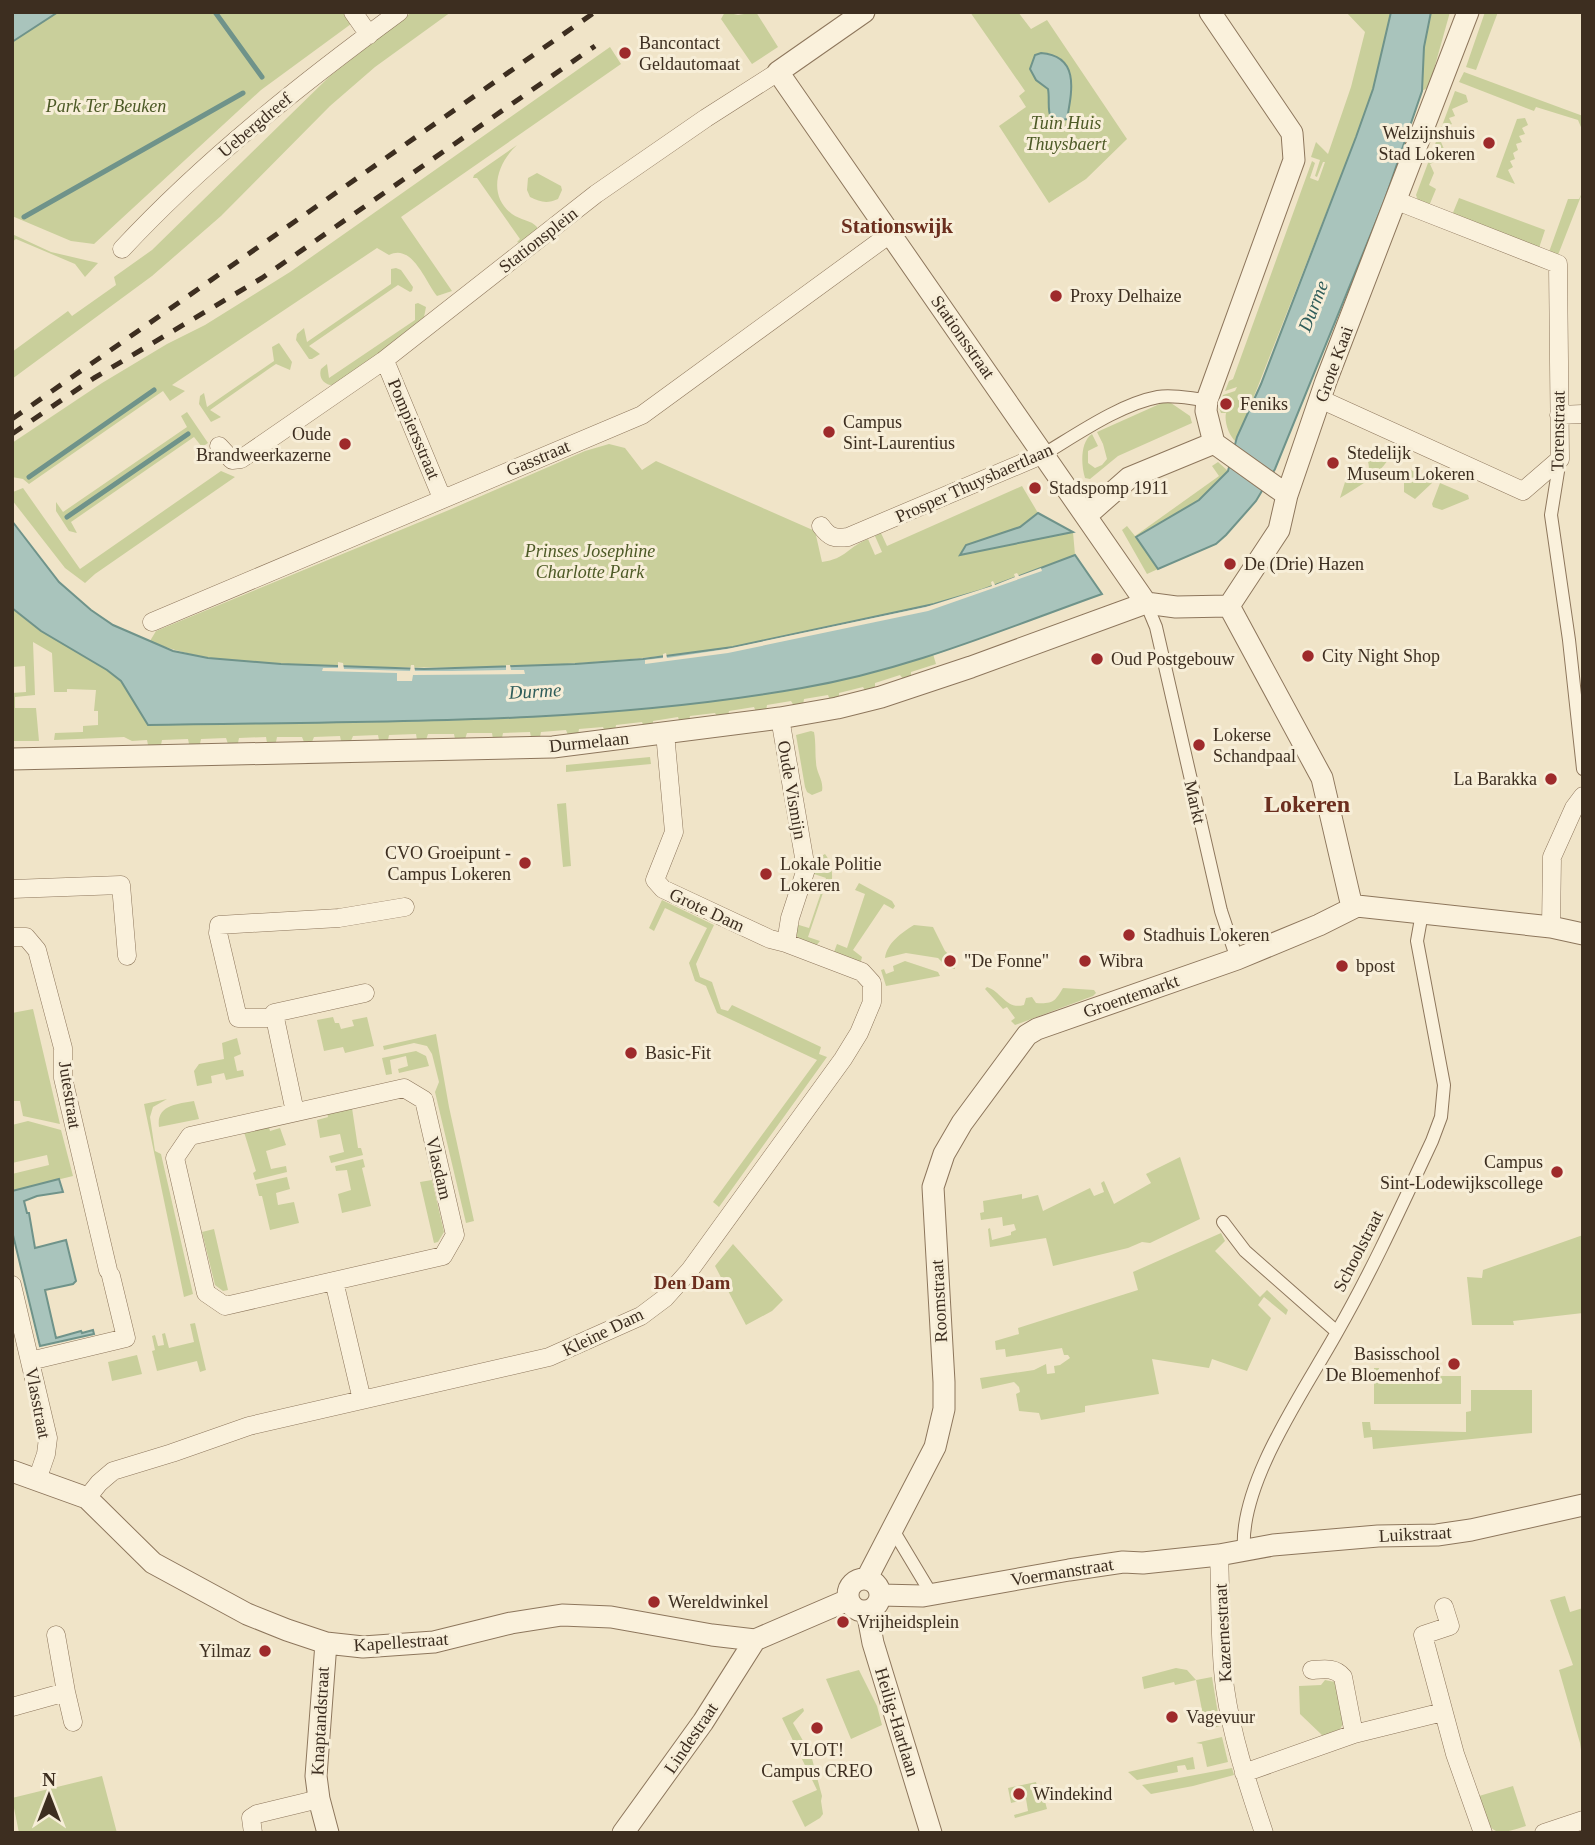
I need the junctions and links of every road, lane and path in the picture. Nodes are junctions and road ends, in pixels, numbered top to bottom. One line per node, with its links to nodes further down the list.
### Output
1 (354, 12): 6 (street)
2 (399, 12): 6 (street, Uebergdreef)
3 (864, 12): 7 (street, Stationsplein)
4 (1210, 12): 12 (street)
5 (1468, 12): 8 (street, Grote Kaai)
6 (369, 35): 10 (street, Uebergdreef)
7 (778, 72): 9 (street, Stationsstraat); 11 (street, Stationsplein)
8 (1396, 201): 13 (street, Grote Kaai); 15 (street, Torenstraat)
9 (890, 234): 18 (street, Stationsstraat); 21 (street, Gasstraat)
10 (122, 248)
11 (383, 361): 16 (street, Stationsplein); 21 (street, Pompiersstraat)
12 (1207, 400): 17 (street); 18 (street, Prosper Thuysbaertlaan)
13 (1321, 400): 19 (street); 20 (street, Grote Kaai)
14 (1583, 414): 15 (street)
15 (1559, 415): 19 (street, Torenstraat)
16 (219, 446)
17 (1220, 447): 20 (street); 22 (street)
18 (1044, 454): 22 (street, Stationsstraat); 23 (street, Prosper Thuysbaertlaan)
19 (1560, 459): 30 (street, Torenstraat)
20 (1287, 495): 25 (street)
21 (442, 498): 26 (street, Gasstraat)
22 (1087, 515): 24 (street, Stationsstraat)
23 (821, 526)
24 (1146, 603): 25 (street); 27 (street, Durmelaan); 41 (street, Markt)
25 (1229, 606): 34 (street)
26 (152, 622)
27 (780, 718): 28 (street, Durmelaan); 39 (street, Oude Vismijn)
28 (665, 733): 29 (street, Durmelaan); 39 (street, Grote Dam)
29 (12, 759)
30 (1583, 769)
31 (1583, 796): 36 (street)
32 (12, 889): 40 (street)
33 (405, 907): 43 (street)
34 (1352, 907): 35 (street); 41 (street)
35 (1422, 913): 36 (street); 49 (street, Schoolstraat)
36 (1551, 928): 37 (street)
37 (1583, 934)
38 (12, 937): 50 (street, Jutestraat)
39 (786, 943): 51 (street, Kleine Dam)
40 (127, 956)
41 (1237, 959): 44 (street, Groentemarkt)
42 (365, 993): 43 (street)
43 (275, 1018): 45 (street)
44 (1027, 1035): 56 (street, Roomstraat)
45 (295, 1112): 47 (street, Vlasdam); 47 (street, Vlasdam)
46 (1223, 1222): 49 (street)
47 (334, 1281): 51 (street)
48 (12, 1285): 50 (street, Vlasstraat)
49 (1337, 1332): 57 (street, Schoolstraat)
50 (30, 1361): 53 (street, Vlasstraat)
51 (362, 1400): 54 (street, Kleine Dam)
52 (12, 1471): 53 (street)
53 (37, 1480): 54 (street)
54 (87, 1498): 64 (street, Kapellestraat)
55 (1583, 1504): 57 (street, Luikstraat)
56 (893, 1530): 59 (street, Roomstraat); 60 (street)
57 (1244, 1550): 58 (street, Voermanstraat)
58 (1219, 1555): 60 (street, Voermanstraat); 71 (street, Kazernestraat)
59 (871, 1595): 60 (street, Voermanstraat); 63 (street); 77 (street, Heilig-Hartlaan)
60 (932, 1595)
61 (1444, 1607): 68 (street)
62 (56, 1635): 66 (street)
63 (755, 1640): 64 (street, Kapellestraat); 76 (street, Lindestraat)
64 (326, 1643): 72 (street, Knaptandstraat)
65 (1312, 1670): 70 (street)
66 (66, 1692): 67 (street); 69 (street)
67 (12, 1707)
68 (1443, 1712): 70 (street); 79 (street)
69 (73, 1722)
70 (1354, 1734): 71 (street)
71 (1244, 1773): 78 (street, Kazernestraat)
72 (318, 1800): 74 (street, Knaptandstraat); 75 (street, Knaptandstraat)
73 (1583, 1820): 80 (street)
74 (253, 1833)
75 (328, 1833)
76 (623, 1833)
77 (931, 1833)
78 (1264, 1833)
79 (1483, 1833)
80 (1544, 1833)

